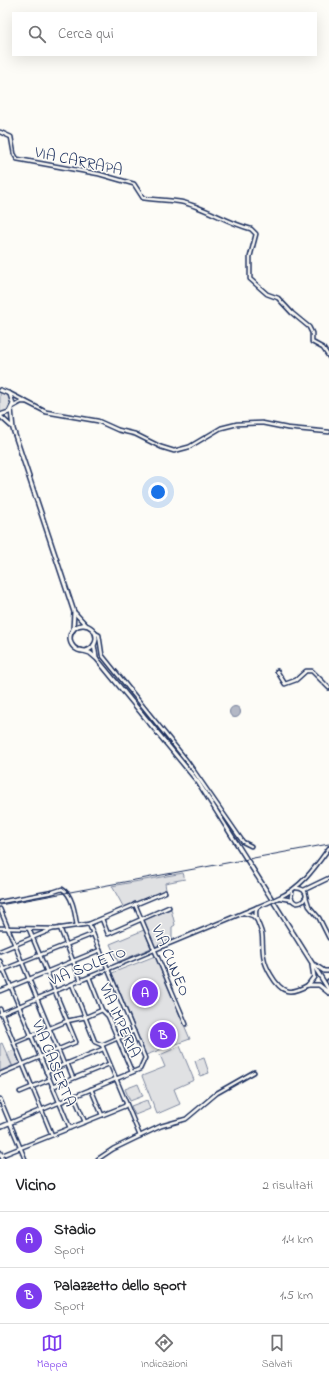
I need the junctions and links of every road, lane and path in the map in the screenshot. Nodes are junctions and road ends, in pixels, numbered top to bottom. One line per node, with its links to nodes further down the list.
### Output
1 (0, 132): 2 (street, VIA CARRAPA)
2 (329, 357)
3 (0, 390): 4 (main road)
4 (7, 392): 5 (street); 6 (main road)
5 (27, 402): 6 (street); 9 (street)
6 (12, 408): 7 (main road); 8 (main road)
7 (0, 415): 8 (main road)
8 (13, 429): 10 (main road)
9 (329, 432)
10 (74, 612): 11 (main road); 12 (main road)
11 (87, 625): 12 (main road); 13 (main road)
12 (73, 630): 15 (main road)
13 (95, 632): 14 (main road); 19 (street)
14 (94, 643): 15 (main road); 16 (main road)
15 (80, 650): 16 (main road)
16 (97, 659): 20 (main road)
17 (277, 671): 18 (street)
18 (329, 688)
19 (187, 761): 20 (street); 21 (street)
20 (183, 763): 61 (main road)
21 (251, 846)
22 (329, 848): 24 (street)
23 (329, 878): 26 (street)
24 (304, 881): 25 (street); 27 (street)
25 (296, 888): 27 (street); 29 (street)
26 (310, 888): 27 (street); 30 (street)
27 (303, 889): 30 (street)
28 (165, 892): 35 (street)
29 (292, 892): 31 (street, VIA SOLETO); 32 (street)
30 (306, 896): 34 (street); 36 (street)
31 (278, 898): 32 (street); 37 (street, VIA SOLETO, bridge)
32 (292, 900): 34 (street)
33 (0, 902): 46 (street)
34 (301, 903): 36 (street)
35 (135, 904): 43 (street); 44 (street, VIA CUNEO)
36 (309, 906): 54 (street)
37 (258, 907): 40 (street, VIA SOLETO); 42 (street)
38 (169, 908): 44 (street)
39 (0, 909): 48 (street)
40 (251, 910): 41 (street, VIA SOLETO); 42 (street)
41 (244, 913): 42 (street); 59 (street, VIA SOLETO)
42 (254, 915): 74 (street)
43 (102, 919): 44 (street); 45 (street)
44 (141, 919): 59 (street, VIA CUNEO)
45 (89, 924): 46 (street); 52 (street)
46 (77, 926): 49 (street)
47 (0, 928): 48 (street)
48 (7, 928): 50 (street); 56 (street)
49 (60, 928): 51 (street); 55 (street)
50 (29, 929): 51 (street); 53 (street)
51 (55, 929): 53 (street)
52 (93, 934): 55 (street); 57 (street)
53 (33, 938): 56 (street); 60 (street)
54 (329, 938)
55 (67, 944): 60 (street); 63 (street)
56 (15, 945): 58 (street); 64 (street)
57 (100, 950): 63 (street); 65 (street)
58 (0, 951)
59 (154, 951): 65 (street, VIA SOLETO); 86 (street, VIA CUNEO)
60 (40, 955): 64 (street); 69 (street)
61 (308, 957): 68 (main road); 74 (main road); 78 (main road)
62 (0, 960): 66 (street, VIA CASERTA)
63 (73, 961): 69 (street); 72 (street)
64 (22, 962): 66 (street); 71 (street)
65 (108, 969): 70 (street, VIA SOLETO); 88 (street)
66 (4, 970): 67 (street); 75 (street, VIA CASERTA)
67 (0, 971)
68 (329, 971)
69 (47, 972): 71 (street); 77 (street)
70 (89, 977): 72 (street, VIA SOLETO); 82 (street, VIA IMPERIA)
71 (29, 979): 75 (street); 79 (street)
72 (81, 981): 73 (street, VIA SOLETO)
73 (72, 984): 77 (street, VIA SOLETO); 84 (street)
74 (308, 985): 78 (main road)
75 (11, 986): 76 (street); 80 (street, VIA CASERTA)
76 (0, 991)
77 (55, 991): 79 (street, VIA SOLETO); 85 (street)
78 (329, 991)
79 (37, 999): 80 (street, VIA SOLETO); 87 (street)
80 (19, 1006): 83 (street, VIA SOLETO); 89 (street, VIA CASERTA)
81 (0, 1009): 83 (street)
82 (102, 1010): 84 (street); 90 (street, VIA IMPERIA)
83 (1, 1014): 91 (street)
84 (86, 1017): 85 (street); 92 (street)
85 (67, 1021): 87 (street); 94 (street)
86 (186, 1024)
87 (49, 1028): 89 (street); 94 (street)
88 (134, 1031): 90 (street); 100 (street)
89 (31, 1035): 91 (street); 95 (street, VIA CASERTA)
90 (117, 1038): 92 (street); 100 (street, VIA IMPERIA)
91 (14, 1043): 96 (street)
92 (102, 1045): 93 (street)
93 (103, 1049): 97 (street); 98 (street)
94 (58, 1050): 95 (street); 97 (street)
95 (40, 1057): 96 (street); 99 (street, VIA CASERTA)
96 (23, 1064): 102 (street); 106 (street)
97 (66, 1064): 99 (street); 103 (street)
98 (109, 1064): 103 (street); 104 (street)
99 (46, 1072): 105 (street, VIA CASERTA)
100 (132, 1072): 104 (street)
101 (254, 1072): 121 (street)
102 (0, 1074)
103 (73, 1078): 107 (street)
104 (115, 1079): 108 (street); 113 (street)
105 (49, 1080): 106 (street); 107 (street, VIA CASERTA)
106 (32, 1087): 109 (street); 114 (street)
107 (52, 1087): 112 (street, VIA CASERTA)
108 (91, 1089): 110 (street); 115 (street)
109 (20, 1092)
110 (74, 1096): 112 (street); 116 (street)
111 (0, 1099): 117 (street)
112 (59, 1102): 114 (street); 119 (street, VIA CASERTA)
113 (126, 1104): 115 (street); 121 (street)
114 (41, 1110): 117 (street); 120 (street)
115 (102, 1115): 116 (street)
116 (84, 1122): 119 (street)
117 (10, 1123): 118 (street); 122 (street)
118 (0, 1127)
119 (70, 1128): 120 (street)
120 (52, 1135): 122 (street)
121 (140, 1136): 126 (street)
122 (20, 1148): 123 (street); 125 (street)
123 (0, 1155): 124 (street)
124 (3, 1159)
125 (24, 1159)
126 (98, 1159)

